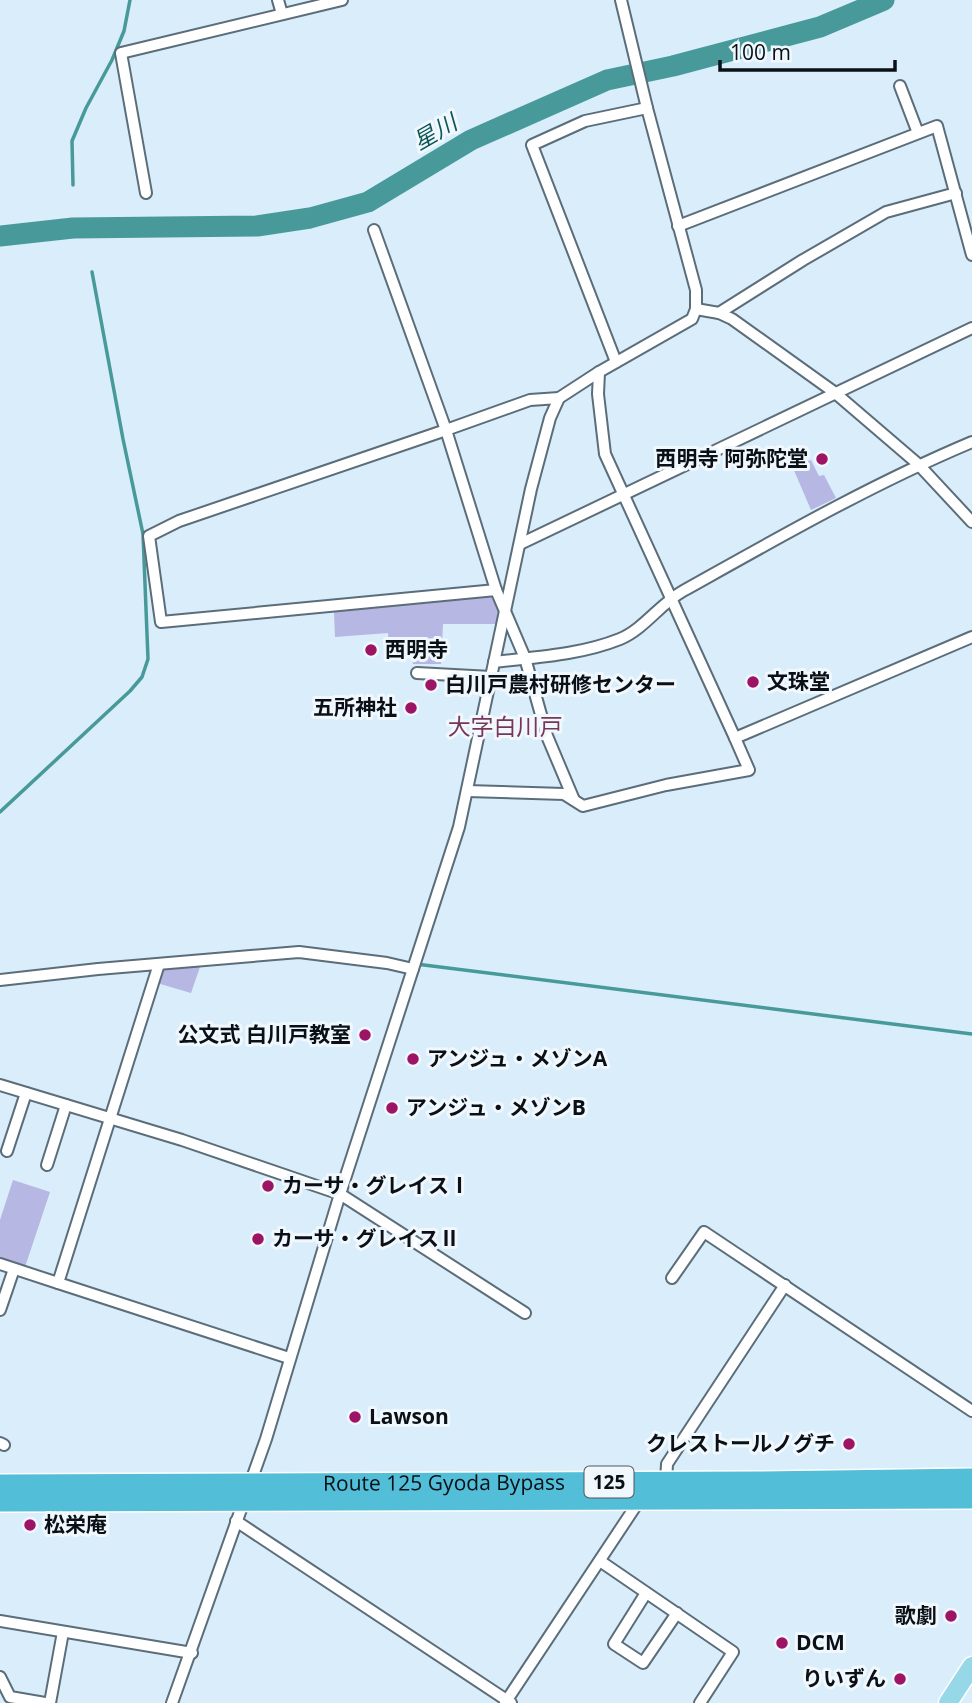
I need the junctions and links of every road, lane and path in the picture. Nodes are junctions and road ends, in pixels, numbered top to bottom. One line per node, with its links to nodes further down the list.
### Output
1 (278, 0): 4 (street)
2 (342, 0): 4 (street)
3 (621, 0): 6 (street)
4 (282, 14): 8 (street)
5 (900, 86): 7 (street)
6 (647, 107): 10 (street); 16 (street)
7 (918, 133): 9 (street); 10 (street)
8 (146, 193)
9 (956, 193): 12 (street); 14 (street)
10 (678, 226): 13 (street)
11 (374, 230): 20 (street)
12 (972, 255)
13 (696, 309): 14 (street); 16 (street)
14 (719, 313): 18 (street)
15 (972, 328): 18 (street)
16 (617, 362): 17 (street)
17 (600, 372): 19 (street); 23 (street)
18 (834, 392): 22 (street); 23 (street)
19 (559, 398): 20 (street); 25 (street)
20 (446, 430): 26 (street); 26 (street)
21 (972, 442): 22 (street)
22 (918, 464): 24 (street); 27 (street)
23 (623, 494): 25 (street); 27 (street)
24 (972, 522)
25 (520, 544): 28 (street)
26 (496, 590): 28 (street)
27 (671, 598): 30 (street); 34 (street)
28 (505, 611): 30 (street); 31 (street)
29 (972, 637): 34 (street)
30 (525, 658): 31 (street); 36 (street)
31 (494, 662): 33 (street)
32 (417, 673): 33 (street)
33 (491, 677): 35 (street)
34 (735, 738): 36 (street)
35 (467, 791): 36 (street); 38 (street)
36 (574, 800)
37 (159, 964): 38 (street); 39 (street); 43 (street)
38 (412, 969): 46 (street)
39 (0, 980)
40 (0, 1085): 41 (street)
41 (26, 1093): 42 (street); 44 (street)
42 (66, 1105): 43 (street); 45 (street)
43 (110, 1119): 46 (street); 50 (street)
44 (7, 1152)
45 (47, 1165)
46 (341, 1194): 53 (street); 54 (street)
47 (0, 1264): 48 (street)
48 (14, 1269): 50 (street); 52 (street)
49 (672, 1278): 51 (street)
50 (58, 1283): 54 (street)
51 (785, 1285): 55 (street); 57 (street)
52 (0, 1310)
53 (525, 1313)
54 (289, 1358): 62 (street)
55 (972, 1411)
56 (972, 1479): 57 (highway, Route 125 Gyoda Bypass / 125)
57 (666, 1482): 62 (highway, Route 125 Gyoda Bypass / 125)
58 (0, 1485): 62 (highway, Route 125 Gyoda Bypass / 125)
59 (642, 1497): 60 (highway, Route 125 Gyoda Bypass / 125); 62 (highway, Route 125 Gyoda Bypass / 125); 63 (street)
60 (972, 1498)
61 (0, 1501): 62 (highway, Route 125 Gyoda Bypass / 125)
62 (243, 1502): 68 (street); 71 (street)
63 (600, 1560): 64 (street); 71 (street)
64 (646, 1593): 65 (street); 65 (street)
65 (677, 1613): 74 (street)
66 (0, 1621): 67 (street)
67 (63, 1632): 68 (street); 72 (street)
68 (192, 1653): 73 (street)
69 (971, 1671): 75 (main road)
70 (0, 1677): 72 (street)
71 (508, 1702)
72 (48, 1703)
73 (172, 1703)
74 (700, 1703)
75 (948, 1703)

